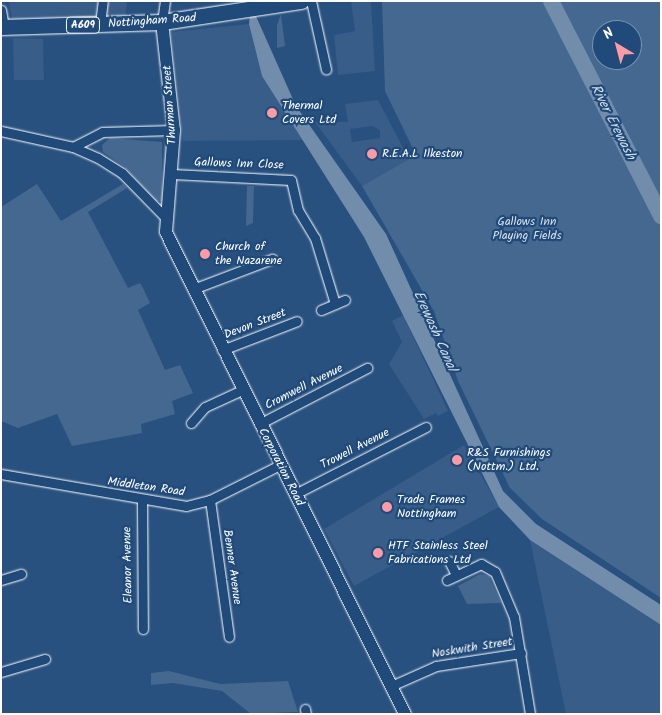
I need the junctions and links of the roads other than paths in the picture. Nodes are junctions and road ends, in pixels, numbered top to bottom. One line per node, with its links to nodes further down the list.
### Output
1 (103, 1): 7 (street)
2 (165, 1): 6 (street)
3 (300, 1): 6 (main road, Nottingham Road / A609)
4 (311, 1): 9 (street)
5 (1, 10): 8 (street)
6 (162, 22): 7 (main road, Nottingham Road / A609); 10 (street, Thurman Street)
7 (100, 24): 8 (main road, Nottingham Road / A609)
8 (3, 27)
9 (322, 64)
10 (174, 130): 12 (street); 13 (street, Thurman Street)
11 (1, 132): 12 (street)
12 (73, 147): 14 (street)
13 (172, 174): 14 (street, Thurman Street); 18 (street, Gallows Inn Close)
14 (165, 217): 16 (street, Corporation Road)
15 (272, 258): 16 (street)
16 (193, 288): 21 (street, Corporation Road)
17 (345, 300): 18 (street)
18 (335, 304): 19 (street)
19 (321, 310)
20 (297, 321): 21 (street, Devon Street)
21 (222, 350): 23 (street, Corporation Road)
22 (364, 373): 24 (street, Cromwell Avenue)
23 (242, 390): 24 (street, Corporation Road); 25 (street)
24 (259, 424): 27 (street, Corporation Road)
25 (191, 427)
26 (426, 427): 29 (street, Trowell Avenue)
27 (280, 465): 29 (street, Corporation Road); 30 (street, Middleton Road)
28 (1, 474): 31 (street, Middleton Road)
29 (295, 494): 42 (street, Corporation Road)
30 (210, 500): 31 (street, Middleton Road); 38 (street, Benner Avenue)
31 (142, 501): 37 (street, Eleanor Avenue)
32 (449, 561): 34 (street)
33 (21, 574): 35 (street)
34 (456, 575): 36 (street, Noskwith Street); 39 (street, Noskwith Street)
35 (1, 580)
36 (447, 580)
37 (143, 629)
38 (229, 637)
39 (521, 653): 42 (street, Noskwith Street); 44 (street)
40 (46, 659): 41 (street)
41 (1, 672)
42 (391, 686): 43 (street, Corporation Road)
43 (405, 714)
44 (530, 714)

